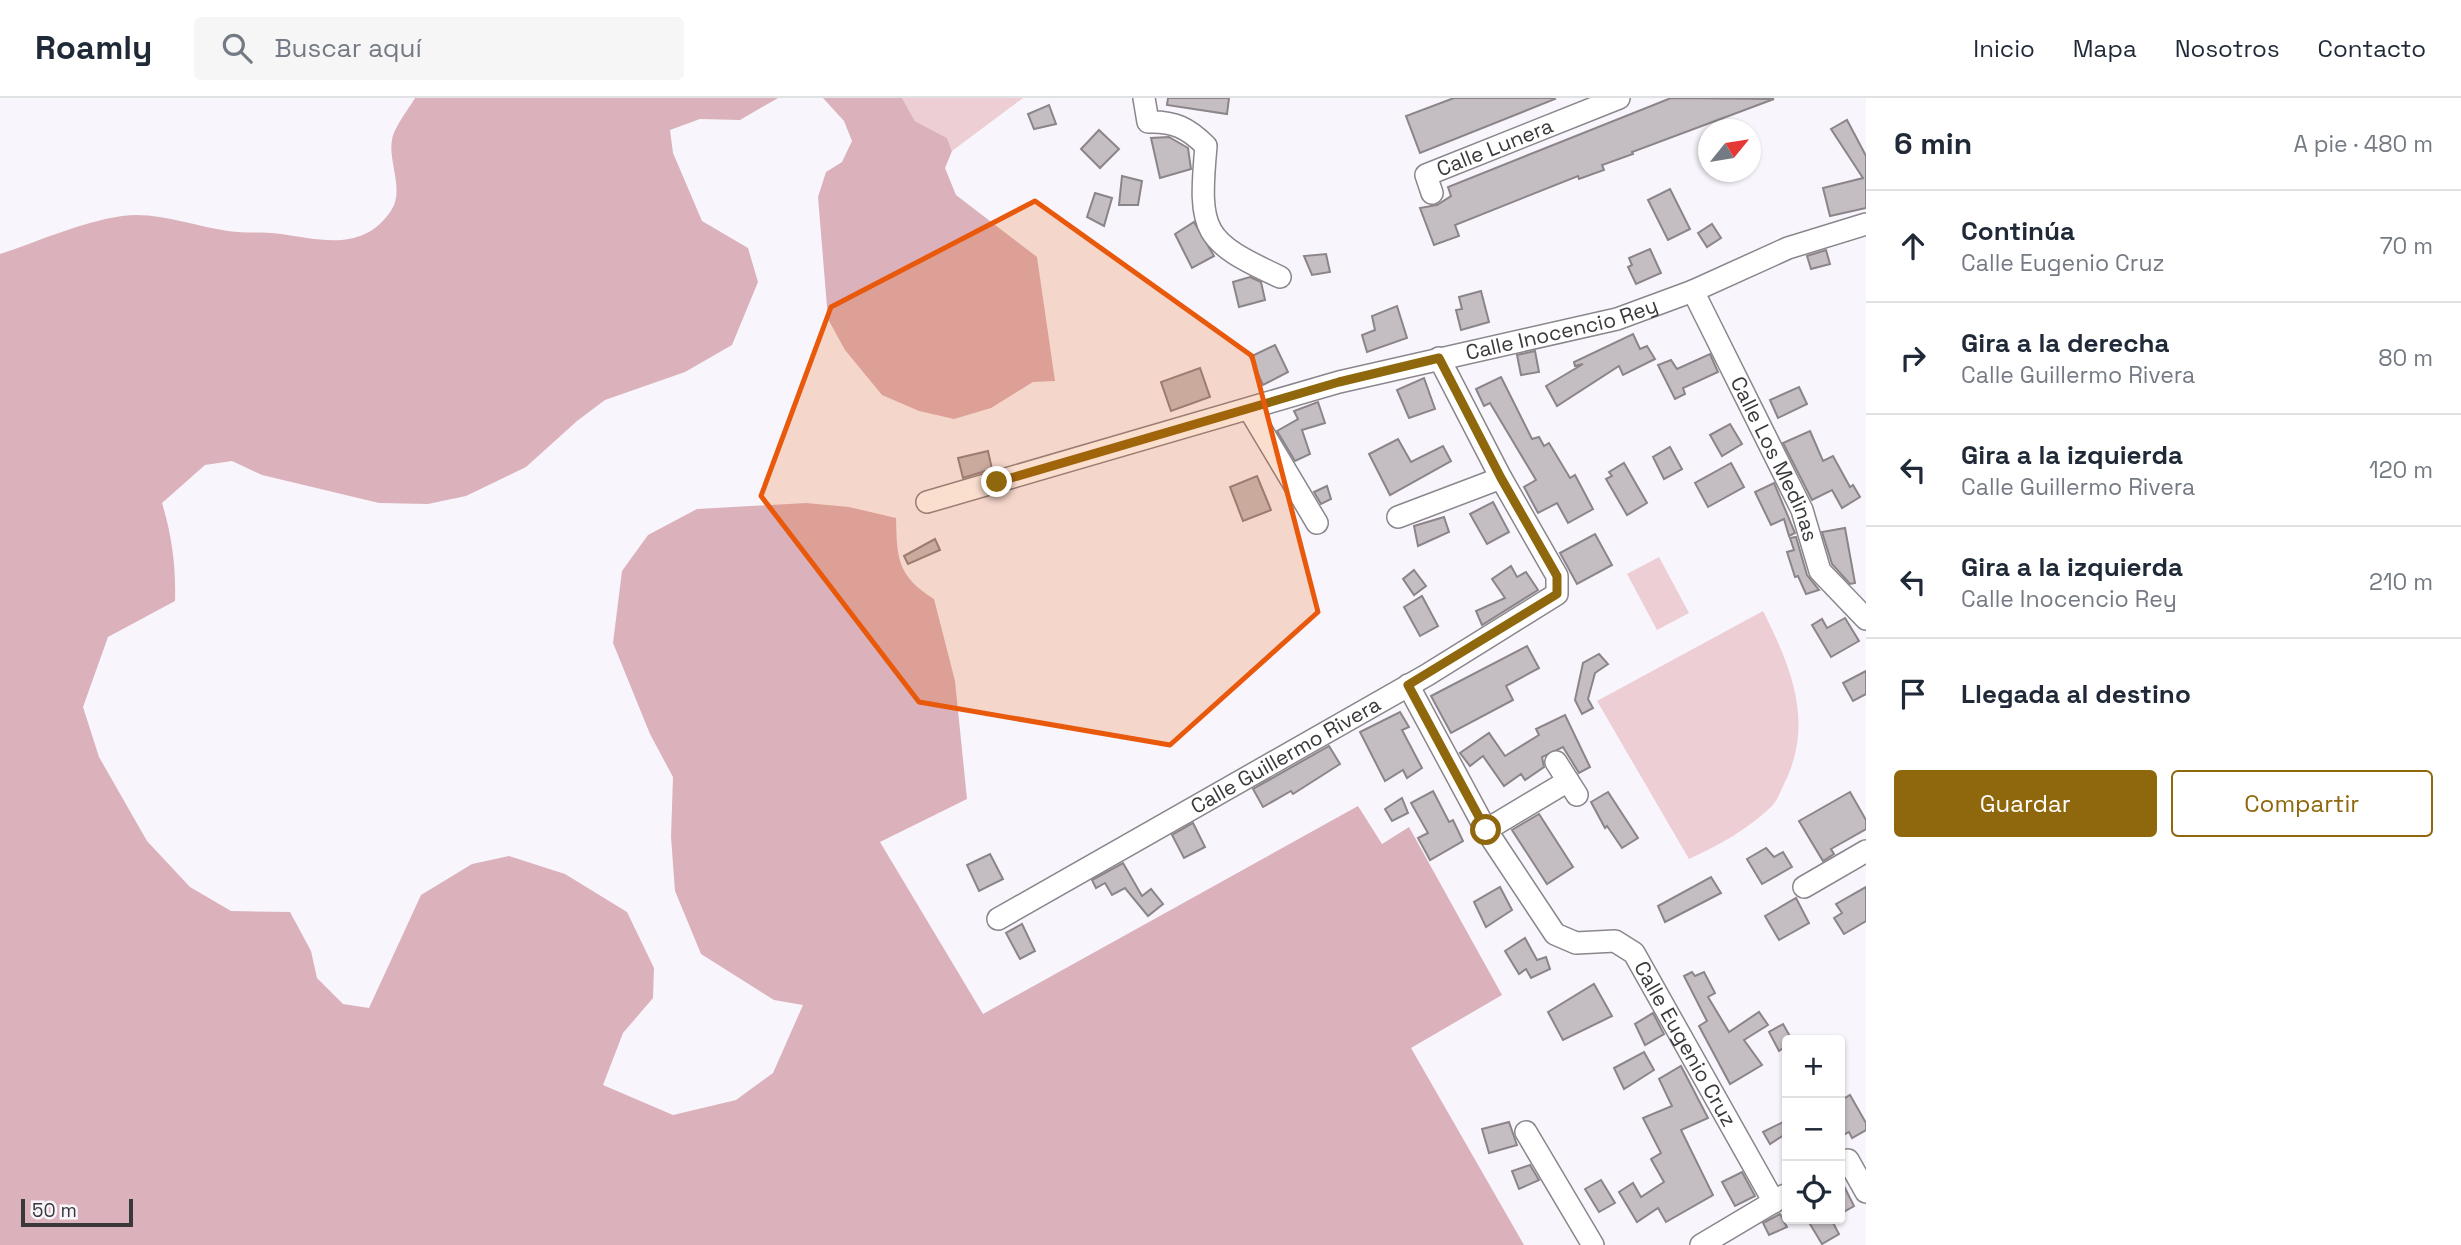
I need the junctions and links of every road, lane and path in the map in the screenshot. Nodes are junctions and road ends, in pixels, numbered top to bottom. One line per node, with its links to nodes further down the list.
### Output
1 (1143, 98): 5 (street)
2 (1619, 98): 3 (street, Calle Lunera)
3 (1432, 193)
4 (1866, 224): 6 (street, Calle Inocencio Rey)
5 (1280, 277)
6 (1693, 291): 7 (street, Calle Inocencio Rey); 13 (street, Calle Los Medinas)
7 (1439, 358): 8 (street, Calle Inocencio Rey); 9 (street, Calle Guillermo Rivera)
8 (1249, 409): 10 (street, Calle Inocencio Rey); 12 (street)
9 (1501, 478): 11 (street); 14 (street, Calle Guillermo Rivera)
10 (928, 502)
11 (1398, 517)
12 (1317, 523)
13 (1866, 619)
14 (1408, 685): 16 (street, Calle Eugenio Cruz); 19 (street, Calle Guillermo Rivera)
15 (1556, 762): 16 (street)
16 (1486, 830): 23 (street, Calle Eugenio Cruz)
17 (1864, 857): 18 (street)
18 (1804, 887)
19 (998, 919)
20 (1525, 1132): 24 (street)
21 (1851, 1158): 22 (street)
22 (1866, 1192)
23 (1781, 1198): 25 (street)
24 (1592, 1245)
25 (1700, 1245)

